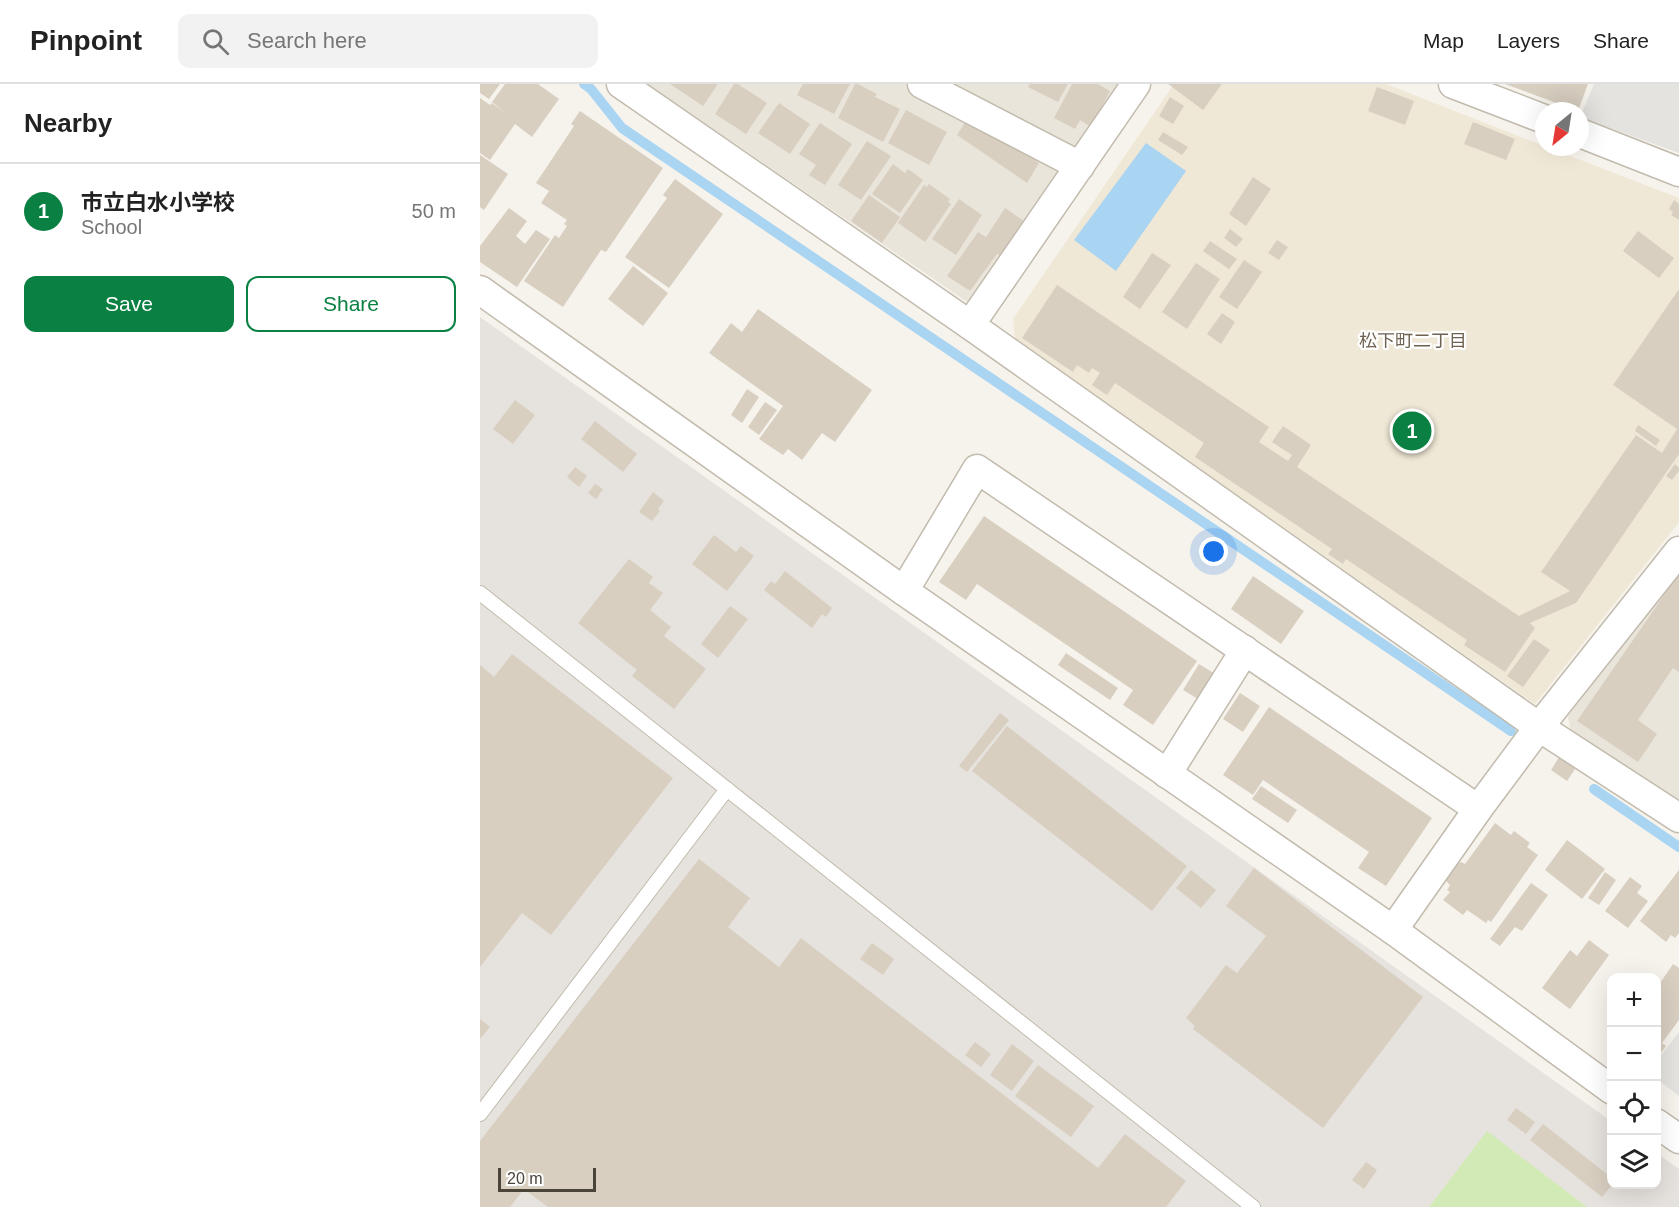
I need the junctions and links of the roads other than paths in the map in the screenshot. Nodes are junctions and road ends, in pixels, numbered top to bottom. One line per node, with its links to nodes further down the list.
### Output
1 (621, 84): 10 (street)
2 (922, 84): 7 (street)
3 (1136, 84): 7 (street)
4 (1453, 84): 5 (street)
5 (1535, 116)
6 (1589, 137): 8 (street)
7 (1080, 166): 10 (street)
8 (1679, 172)
9 (480, 290): 12 (street)
10 (970, 325): 15 (street)
11 (1679, 551): 15 (street)
12 (904, 591): 14 (street); 16 (street)
13 (480, 593): 17 (lane)
14 (1245, 650): 16 (street); 18 (street)
15 (1539, 727): 18 (street); 19 (street)
16 (1167, 774): 20 (street)
17 (727, 789): 22 (lane); 25 (lane)
18 (1478, 809): 20 (street)
19 (1679, 818)
20 (1394, 930): 21 (street)
21 (1607, 1087)
22 (480, 1114)
23 (1661, 1126): 24 (street)
24 (1679, 1139)
25 (1253, 1207)

